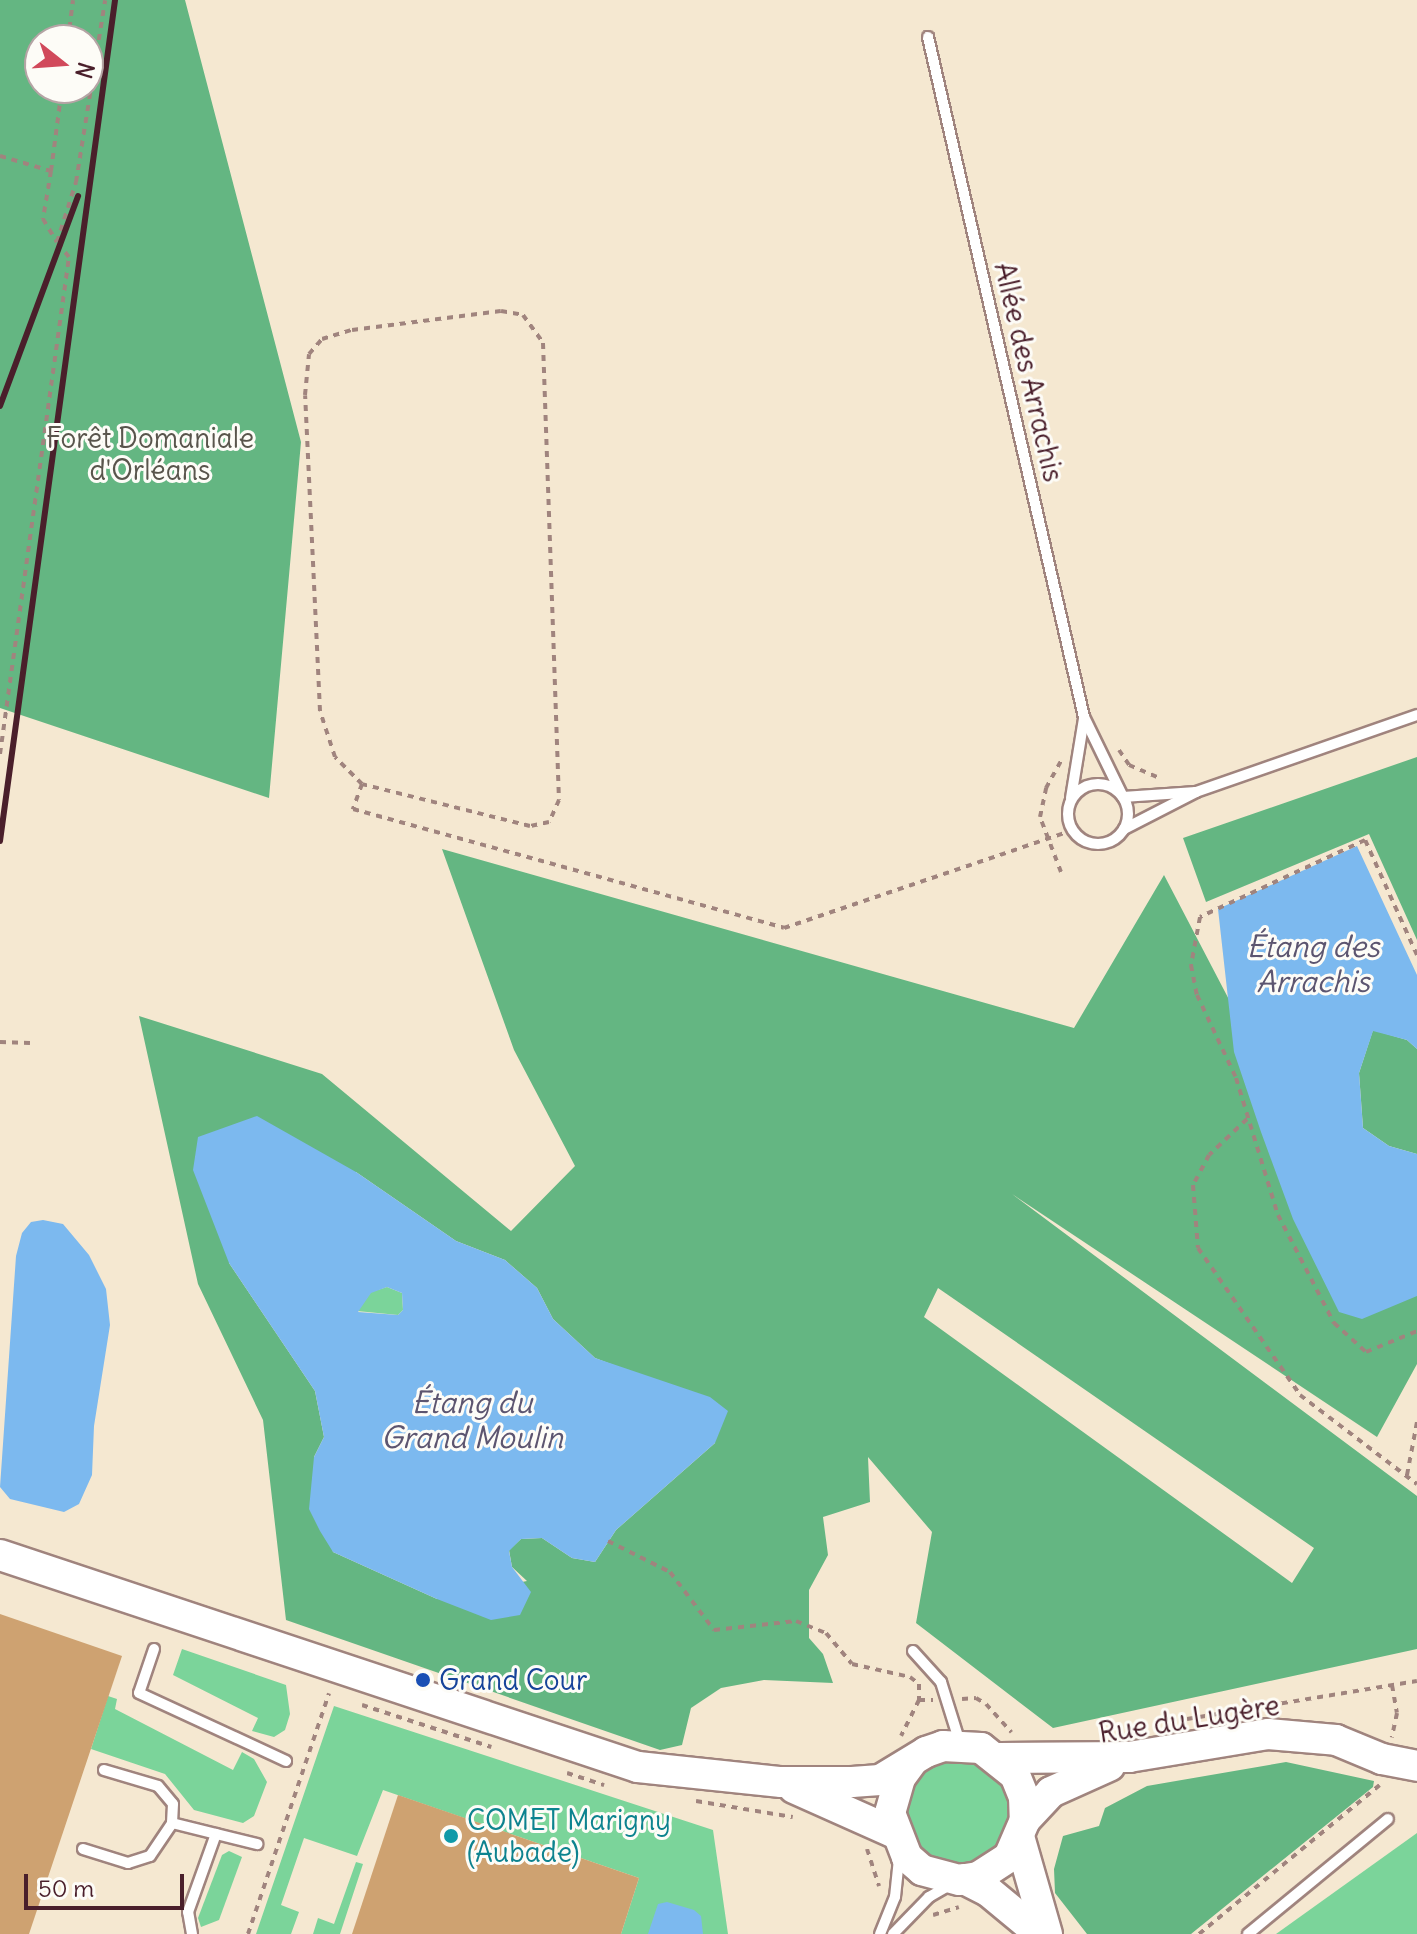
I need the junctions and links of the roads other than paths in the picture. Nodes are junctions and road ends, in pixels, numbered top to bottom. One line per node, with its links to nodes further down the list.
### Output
1 (928, 37): 3 (lane, Allée des Arrachis)
2 (1417, 715): 4 (lane)
3 (1084, 717): 5 (lane); 6 (lane)
4 (1196, 792): 5 (lane); 7 (lane)
5 (1123, 797): 6 (lane); 7 (lane)
6 (1069, 805): 7 (lane)
7 (1124, 829)
8 (0, 1555): 18 (street)
9 (154, 1649): 15 (lane)
10 (913, 1651): 11 (lane)
11 (961, 1744): 12 (street); 13 (street)
12 (1006, 1746): 14 (street, Rue du Lugère); 21 (street)
13 (904, 1754): 18 (street); 23 (street)
14 (1129, 1757): 16 (street, Rue du Lugère); 21 (street, Rue du Lugère)
15 (286, 1761)
16 (1417, 1766)
17 (104, 1770): 20 (lane)
18 (781, 1782): 23 (street)
19 (1388, 1819): 32 (lane)
20 (172, 1823): 22 (lane); 25 (lane)
21 (1022, 1830): 26 (street); 31 (street)
22 (216, 1834): 24 (lane); 27 (lane)
23 (895, 1837): 26 (street); 28 (lane)
24 (257, 1844)
25 (83, 1849)
26 (961, 1880): 29 (lane); 30 (street)
27 (192, 1934)
28 (880, 1934)
29 (893, 1934)
30 (1040, 1934)
31 (1047, 1934)
32 (1248, 1934)

